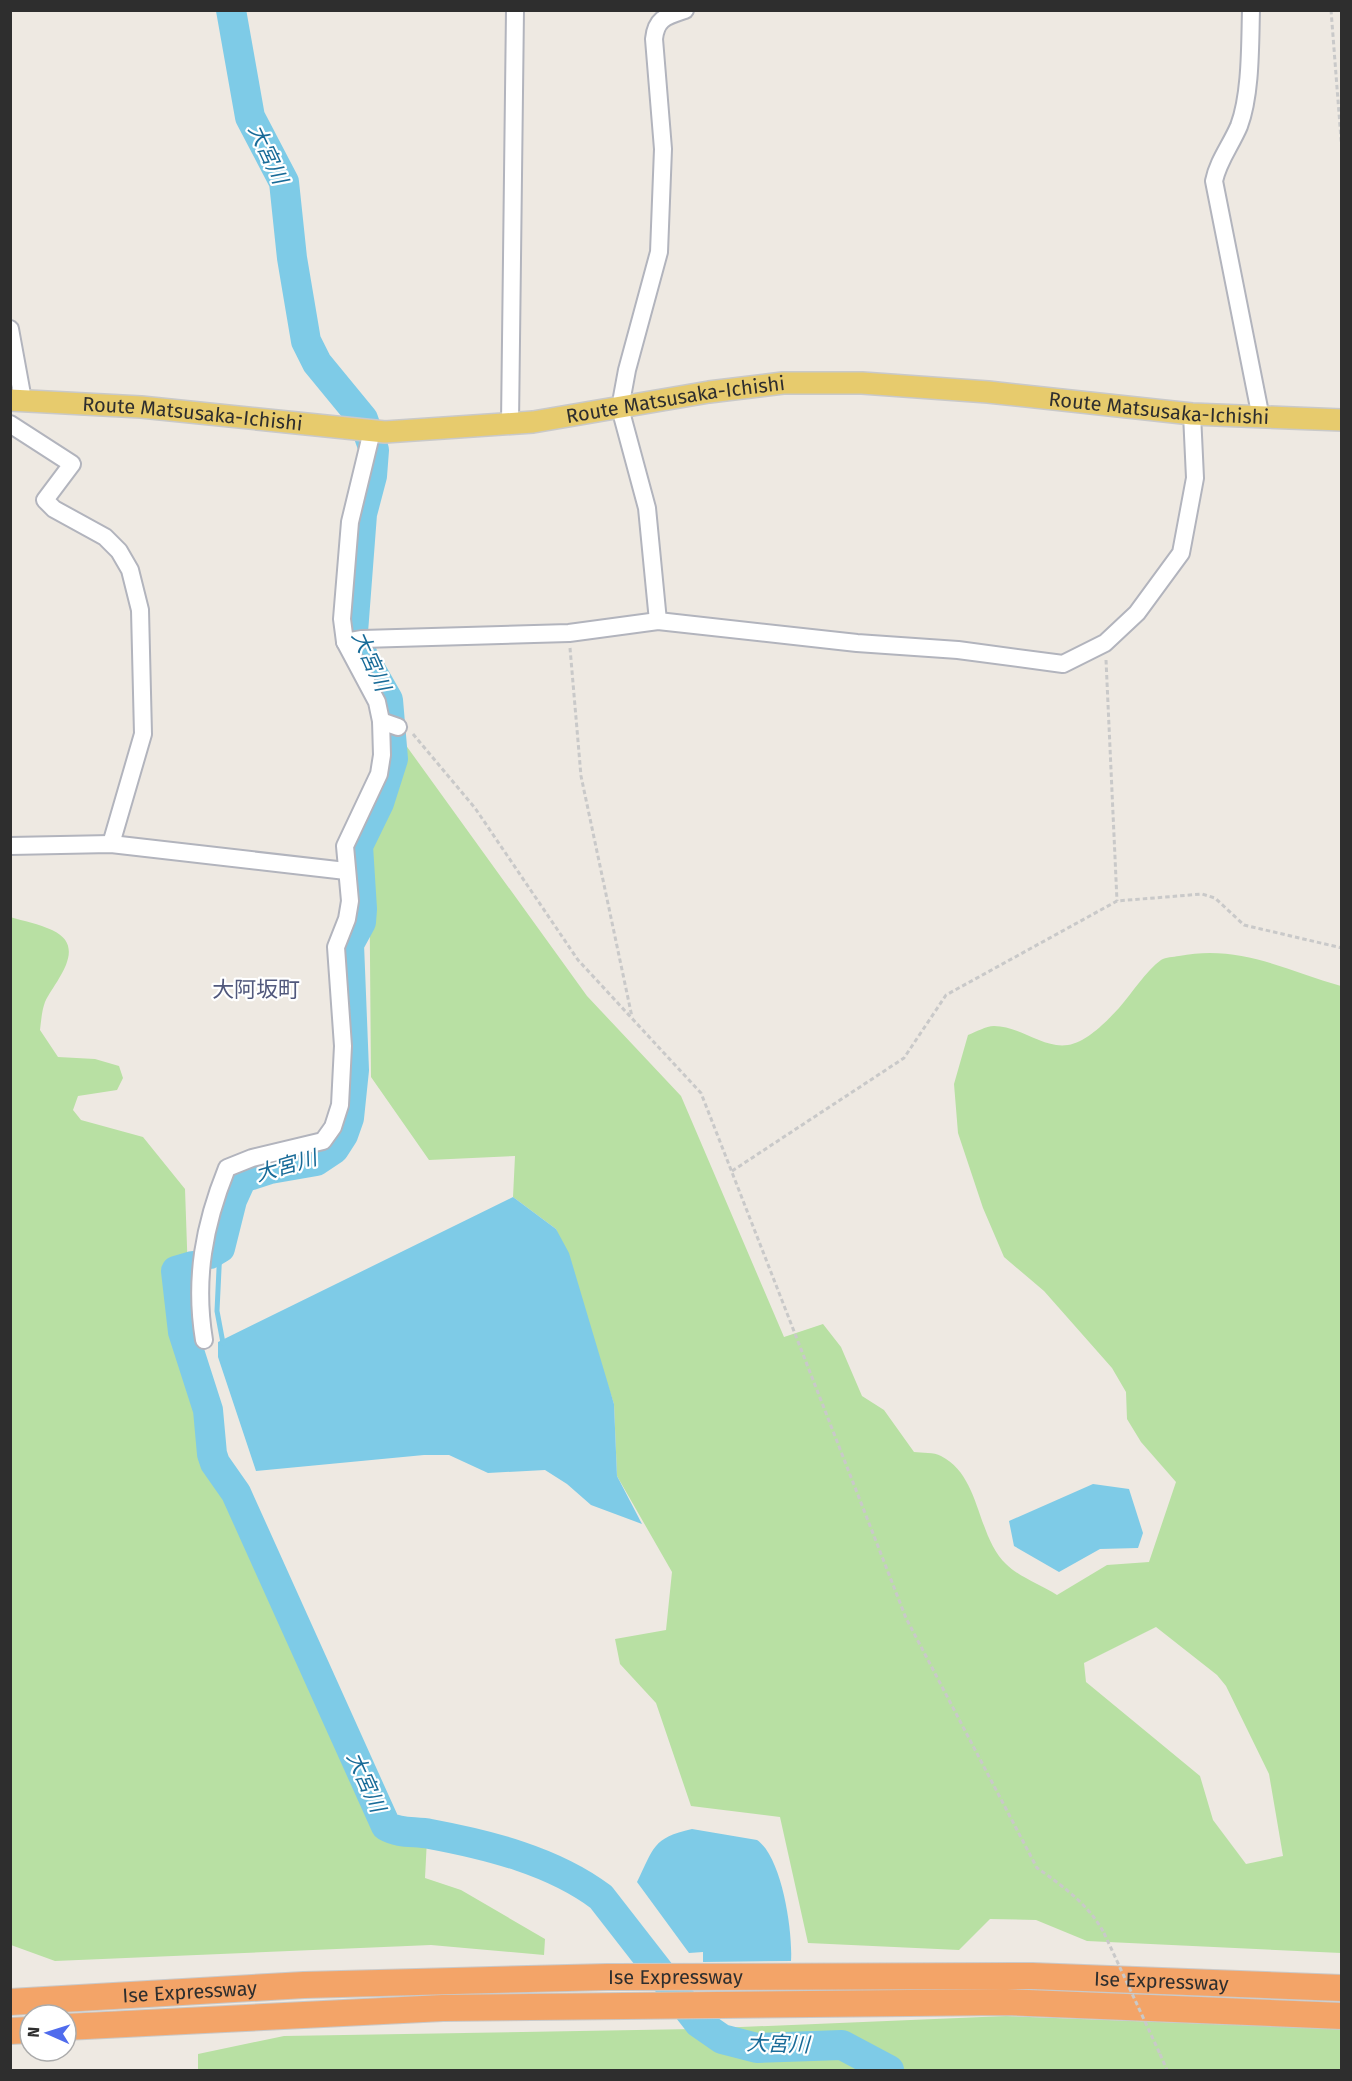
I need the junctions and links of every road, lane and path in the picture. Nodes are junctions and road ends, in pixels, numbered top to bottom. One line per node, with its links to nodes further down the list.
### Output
1 (515, 10): 13 (street)
2 (685, 10): 8 (street)
3 (1251, 10): 10 (street)
4 (1331, 10): 5 (path)
5 (1341, 152)
6 (10, 329): 7 (street)
7 (17, 400): 14 (main road, Route Matsusaka-Ichishi)
8 (620, 408): 9 (main road, Route Matsusaka-Ichishi); 13 (main road, Route Matsusaka-Ichishi); 15 (street)
9 (1192, 414): 10 (main road, Route Matsusaka-Ichishi); 18 (street)
10 (1261, 418): 11 (main road, Route Matsusaka-Ichishi)
11 (1341, 420)
12 (10, 424): 20 (street)
13 (510, 424): 14 (main road, Route Matsusaka-Ichishi)
14 (368, 435): 17 (street)
15 (658, 621): 16 (street); 18 (street)
16 (568, 633): 17 (street); 25 (path)
17 (351, 641): 19 (street)
18 (1105, 644): 23 (path)
19 (387, 723): 22 (street); 25 (path)
20 (111, 844): 21 (street); 22 (street)
21 (10, 846)
22 (346, 871): 27 (street)
23 (1117, 901): 24 (path); 26 (path)
24 (1341, 948)
25 (633, 1019): 26 (path)
26 (732, 1171): 32 (path, bridge)
27 (204, 1340)
28 (1341, 1988): 29 (highway, Ise Expressway)
29 (10, 2002)
30 (1341, 2016): 31 (highway, Ise Expressway)
31 (78, 2026)
32 (1167, 2070)

